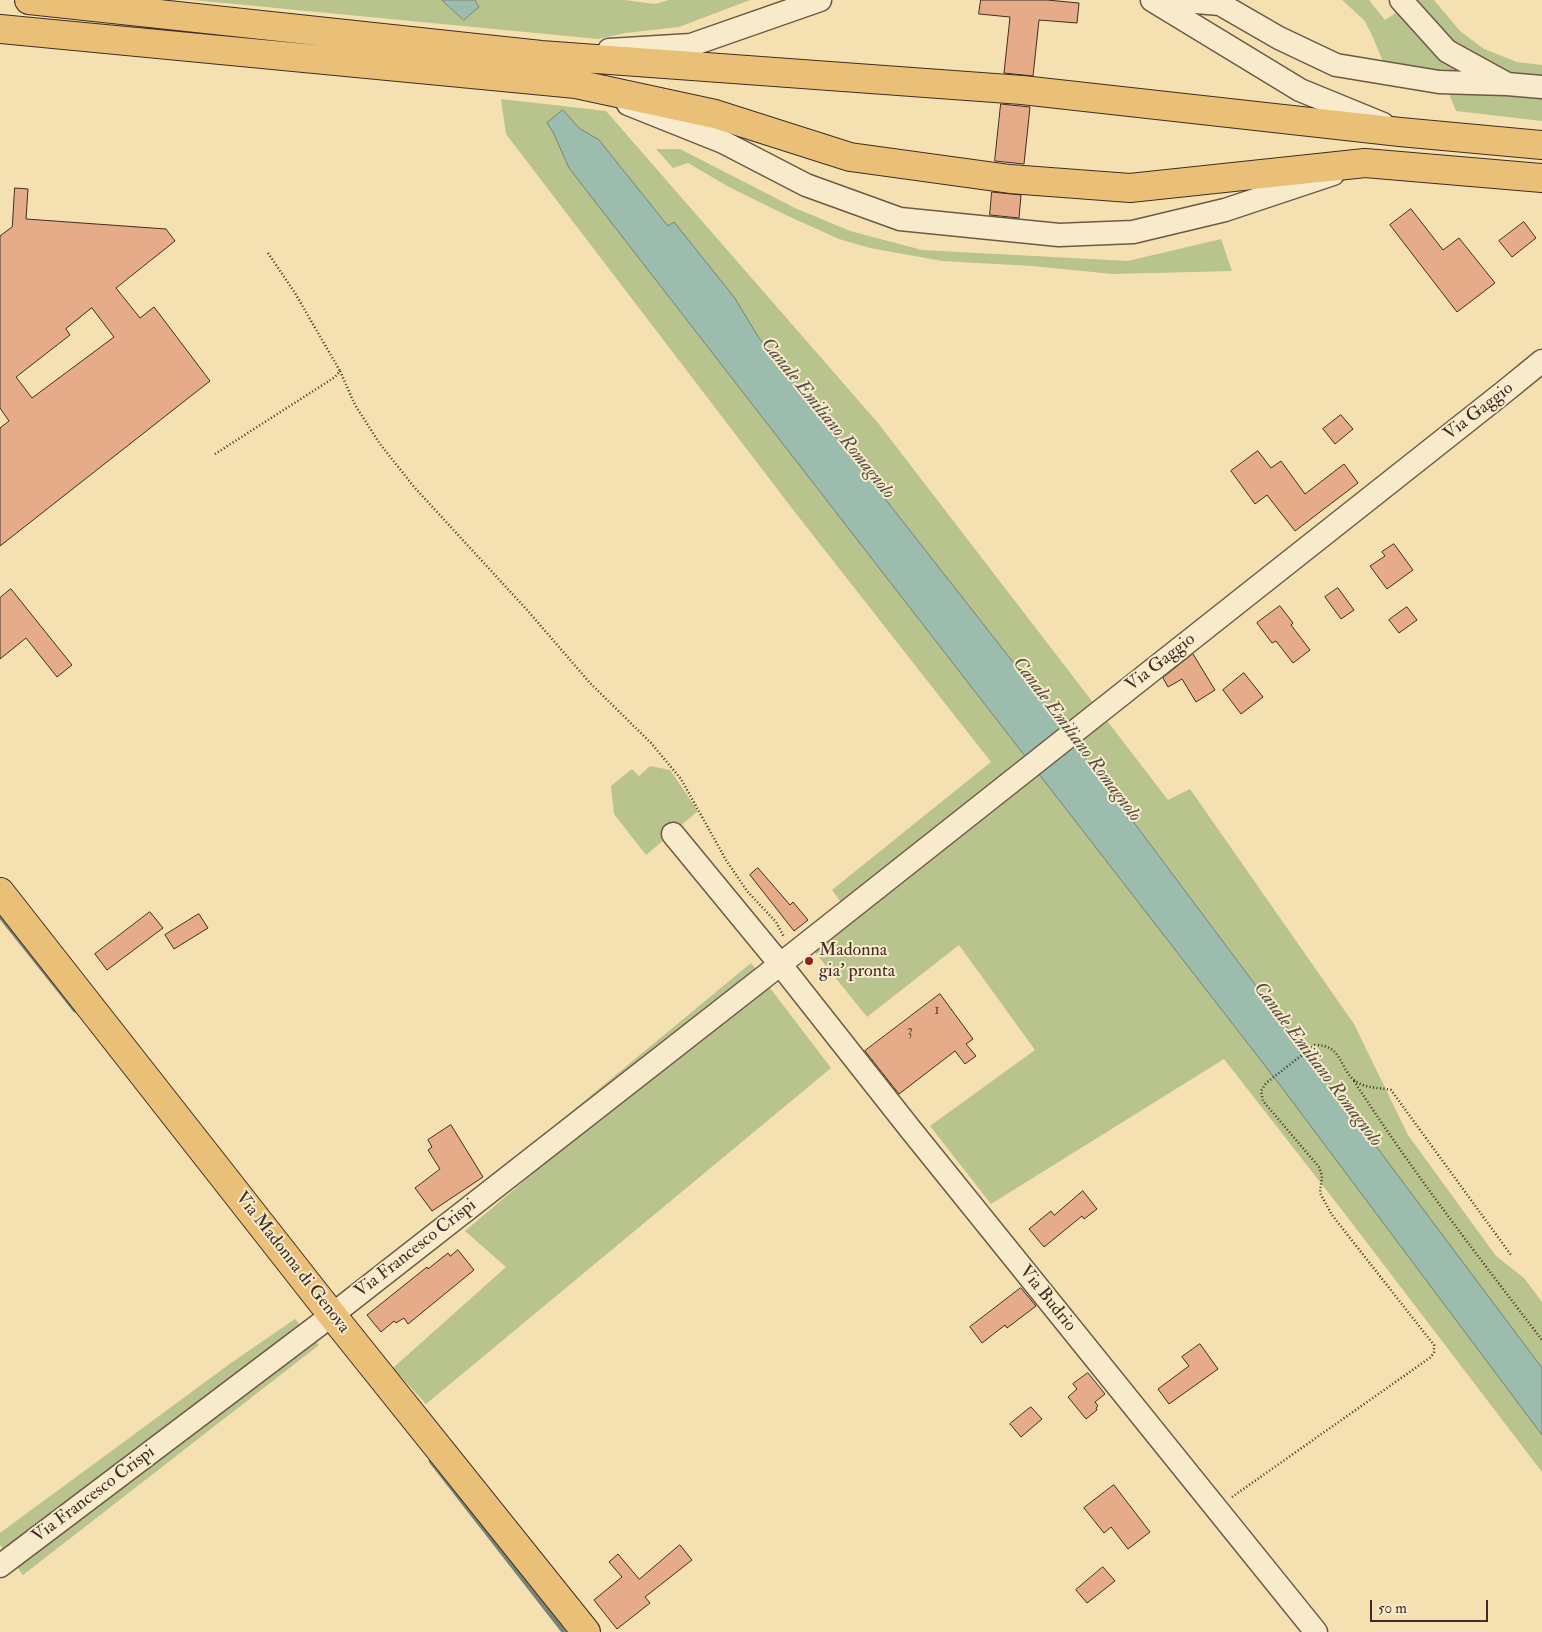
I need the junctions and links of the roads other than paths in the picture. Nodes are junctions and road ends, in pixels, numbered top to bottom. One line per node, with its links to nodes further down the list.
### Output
1 (29, 0): 6 (main road)
2 (820, 0): 6 (street)
3 (1161, 0): 8 (street); 10 (street)
4 (1401, 0): 8 (street)
5 (0, 29): 7 (main road)
6 (541, 55): 10 (main road)
7 (576, 84): 12 (main road); 12 (street)
8 (1507, 84): 9 (street)
9 (1542, 87)
10 (1400, 132): 11 (main road)
11 (1542, 145)
12 (1365, 163): 13 (main road)
13 (1542, 178)
14 (1542, 360): 17 (street, Via Gaggio)
15 (673, 834): 17 (street, Via Budrio)
16 (0, 892): 18 (main road, Via Madonna di Genova)
17 (784, 961): 18 (street, Via Francesco Crispi); 21 (street, Via Budrio)
18 (332, 1314): 19 (street, Via Francesco Crispi); 20 (main road, Via Madonna di Genova)
19 (0, 1566)
20 (586, 1632)
21 (1316, 1632)

